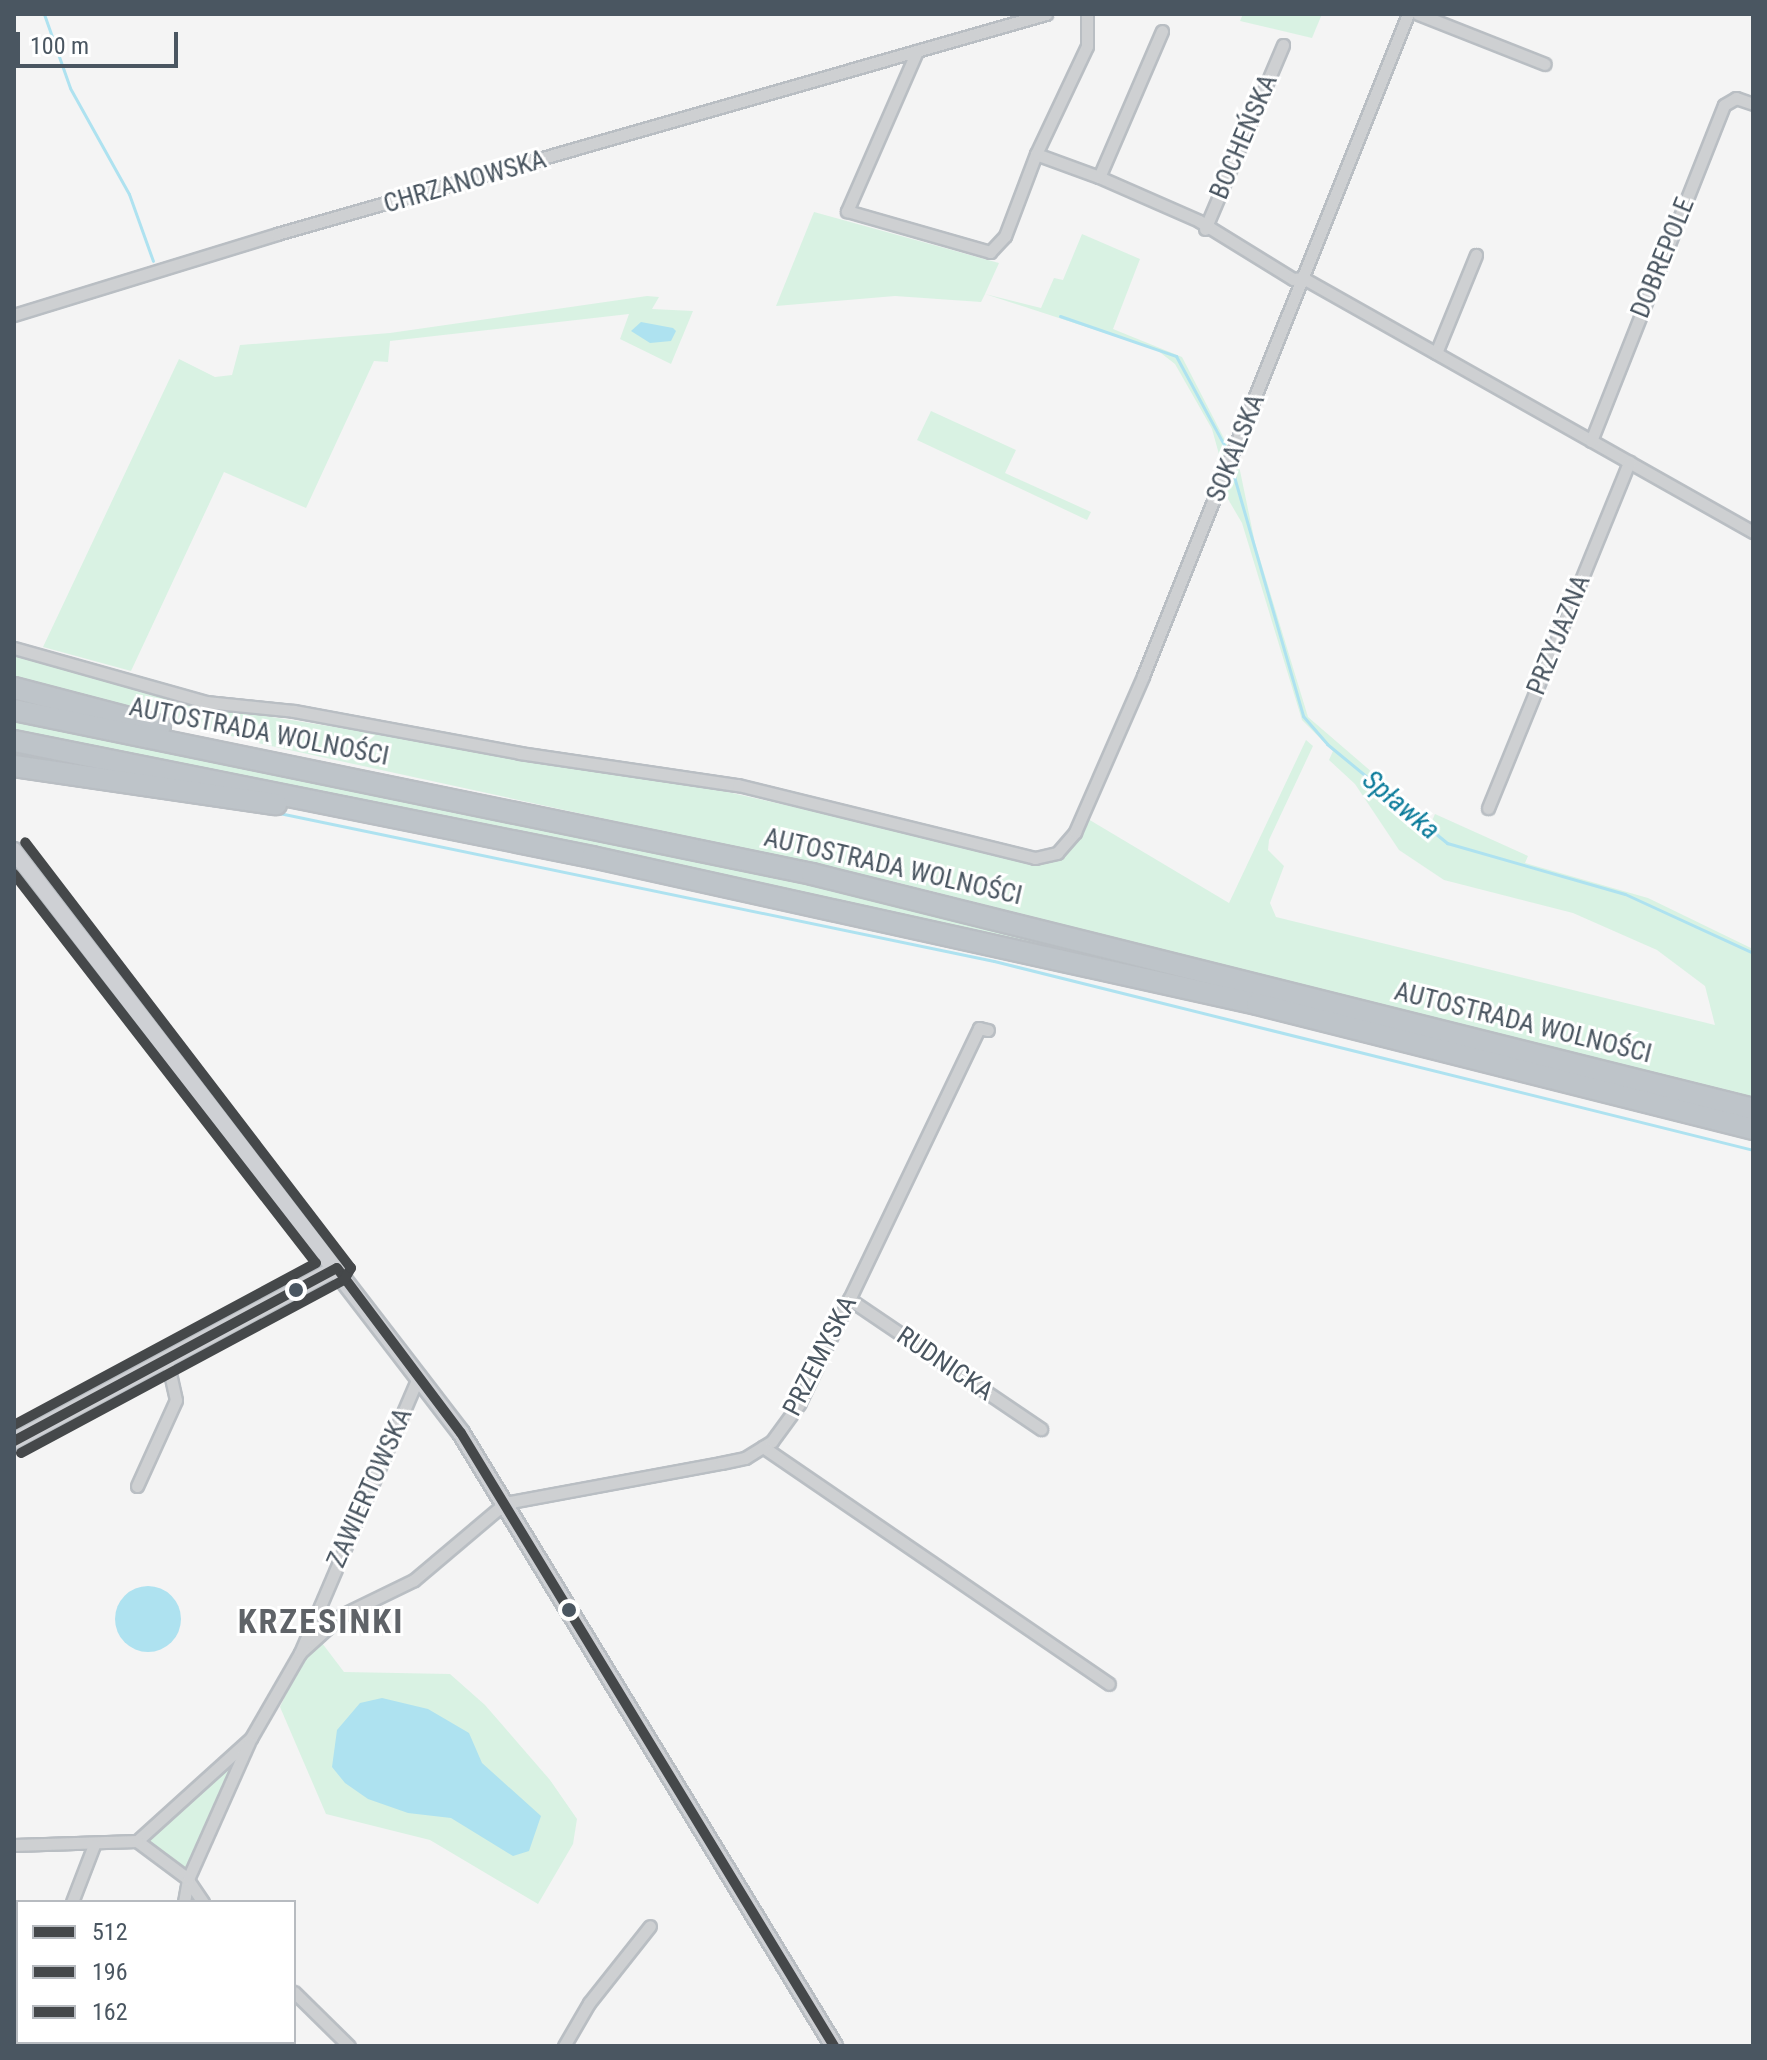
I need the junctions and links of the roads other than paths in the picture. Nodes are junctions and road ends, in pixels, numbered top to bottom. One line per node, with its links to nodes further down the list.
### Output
1 (1046, 14): 7 (street, CHRZANOWSKA)
2 (1087, 14): 10 (street)
3 (1408, 14): 14 (street, SOKALSKA)
4 (1418, 14): 8 (street)
5 (1162, 31): 11 (street)
6 (1283, 45): 12 (street, BOCHEŃSKA)
7 (917, 51): 10 (street); 15 (street, CHRZANOWSKA)
8 (1545, 64)
9 (1753, 104): 17 (street, DOBREPOLE)
10 (1036, 154): 11 (street, BOCHEŃSKA)
11 (1099, 177): 12 (street, BOCHEŃSKA)
12 (1205, 229): 14 (street, BOCHEŃSKA)
13 (1476, 255): 16 (street)
14 (1303, 278): 16 (street); 20 (street, SOKALSKA)
15 (14, 315)
16 (1436, 353): 17 (street)
17 (1591, 441): 18 (street)
18 (1629, 462): 19 (street); 26 (street, PRZYJAZNA)
19 (1753, 532)
20 (14, 648)
21 (14, 688): 24 (highway)
22 (14, 710): 24 (highway, AUTOSTRADA WOLNOŚCI)
23 (14, 741): 27 (highway, AUTOSTRADA WOLNOŚCI)
24 (259, 757): 30 (highway, AUTOSTRADA WOLNOŚCI)
25 (14, 766): 27 (highway)
26 (1488, 808)
27 (411, 819): 31 (highway, AUTOSTRADA WOLNOŚCI)
28 (14, 851): 32 (street)
29 (988, 1030): 33 (street, PRZEMYSKA)
30 (1753, 1109)
31 (1753, 1129)
32 (337, 1268): 34 (street); 35 (street)
33 (849, 1299): 36 (street, RUDNICKA); 38 (street, PRZEMYSKA)
34 (167, 1360): 37 (street); 39 (street)
35 (419, 1375): 40 (street); 41 (street, ZAWIERTOWSKA)
36 (1041, 1429)
37 (14, 1441)
38 (763, 1447): 40 (street, PRZEMYSKA); 44 (street)
39 (137, 1486)
40 (505, 1503): 42 (street); 57 (street)
41 (321, 1600): 42 (street); 43 (street, ZAWIERTOWSKA)
42 (342, 1615): 43 (street)
43 (300, 1653): 45 (street)
44 (1109, 1684)
45 (251, 1738): 46 (street); 49 (street)
46 (137, 1841): 48 (street); 49 (street)
47 (14, 1845): 48 (street)
48 (94, 1845): 50 (street)
49 (188, 1879): 51 (street); 52 (street)
50 (73, 1900)
51 (184, 1900)
52 (202, 1900)
53 (650, 1926): 56 (street)
54 (296, 1994): 55 (street)
55 (349, 2046)
56 (564, 2046)
57 (834, 2046)

